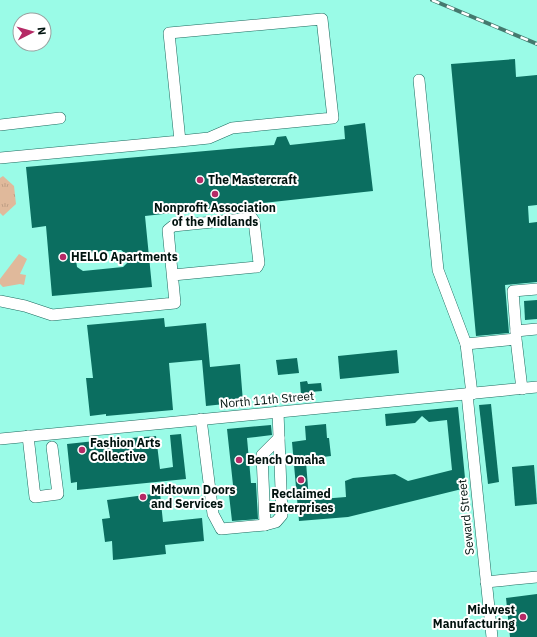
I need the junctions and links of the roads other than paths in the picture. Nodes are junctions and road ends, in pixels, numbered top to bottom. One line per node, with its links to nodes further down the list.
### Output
1 (419, 80): 11 (street, Seward Street)
2 (60, 118): 3 (street)
3 (0, 125)
4 (180, 141): 4 (street); 5 (street)
5 (0, 158)
6 (173, 275): 6 (street); 8 (street)
7 (537, 289): 10 (street)
8 (0, 301)
9 (537, 329): 10 (street)
10 (516, 335): 11 (street); 13 (street)
11 (466, 344): 14 (street, Seward Street)
12 (537, 387): 13 (street, North 11th Street)
13 (522, 389): 14 (street, North 11th Street)
14 (470, 394): 15 (street, North 11th Street); 23 (street, Seward Street)
15 (278, 412): 16 (street, North 11th Street); 18 (street)
16 (201, 419): 17 (street, North 11th Street); 21 (street)
17 (28, 436): 19 (street, North 11th Street); 20 (street)
18 (279, 438): 21 (street); 21 (street)
19 (0, 439)
20 (52, 447)
21 (265, 525)
22 (537, 577): 23 (street)
23 (486, 582): 24 (street, Seward Street)
24 (492, 637)

